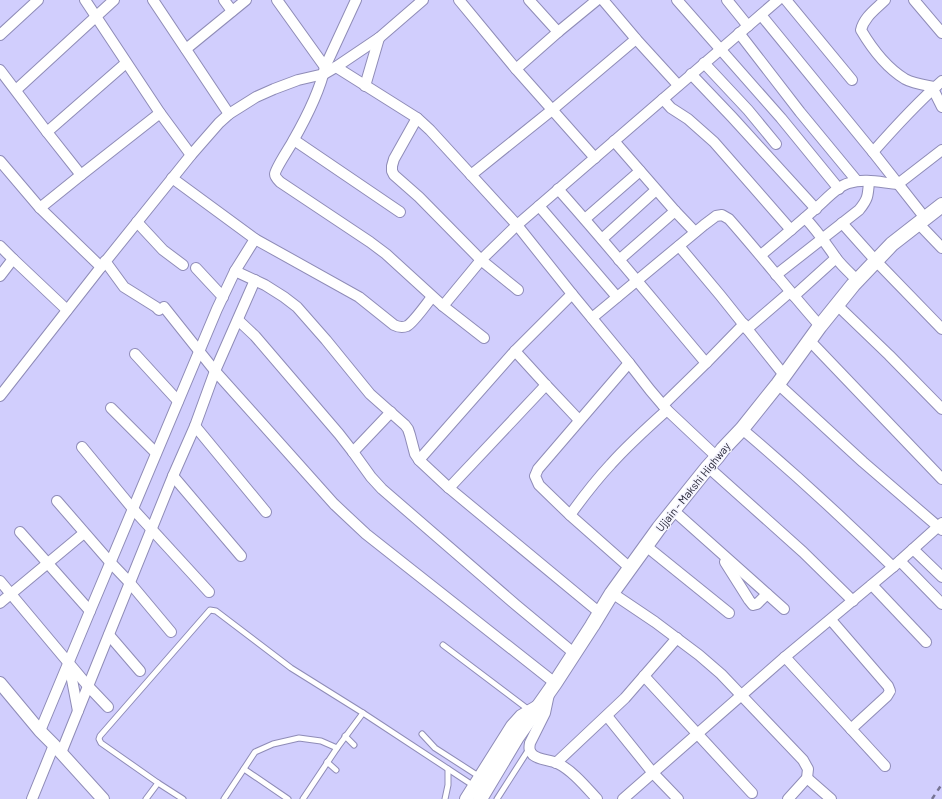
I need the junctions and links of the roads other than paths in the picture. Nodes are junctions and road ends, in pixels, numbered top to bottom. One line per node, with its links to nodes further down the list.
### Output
1 (38, 0): 27 (street)
2 (85, 0): 22 (street)
3 (114, 0): 22 (street)
4 (153, 0): 30 (street)
5 (224, 0): 20 (street)
6 (246, 0): 20 (street)
7 (277, 0): 37 (street)
8 (356, 0): 37 (street)
9 (423, 0): 28 (street)
10 (459, 0): 35 (street)
11 (529, 0): 24 (street)
12 (596, 0): 24 (street)
13 (603, 0): 29 (street)
14 (677, 0): 31 (street)
15 (727, 0): 23 (street)
16 (786, 0): 39 (street)
17 (885, 0): 41 (street)
18 (914, 0): 26 (street)
19 (776, 1): 21 (street)
20 (232, 11): 30 (street)
21 (761, 15): 23 (street); 55 (street)
22 (97, 16): 32 (street); 43 (street)
23 (748, 26): 25 (street)
24 (558, 32): 35 (street)
25 (739, 33): 31 (street); 63 (street)
26 (942, 33)
27 (0, 35)
28 (379, 38): 34 (street); 42 (street)
29 (636, 39): 40 (street); 46 (street)
30 (186, 49): 48 (street)
31 (721, 49): 33 (street); 66 (street)
32 (126, 63): 47 (street); 50 (street)
33 (704, 63): 38 (street); 53 (street)
34 (336, 67): 37 (street); 42 (street)
35 (516, 69): 46 (street)
36 (0, 70): 43 (street)
37 (325, 70): 48 (street); 51 (street)
38 (691, 74): 40 (street); 72 (street)
39 (852, 80)
40 (678, 85): 44 (street)
41 (937, 85): 45 (street); 55 (street)
42 (365, 86): 49 (street)
43 (16, 90): 50 (street)
44 (662, 98): 52 (street); 81 (street)
45 (942, 107)
46 (552, 110): 57 (street); 61 (street)
47 (160, 113): 56 (street); 60 (street)
48 (229, 114): 56 (street)
49 (417, 118): 61 (street); 92 (street)
50 (47, 132): 60 (street)
51 (294, 140): 74 (street); 108 (street)
52 (614, 141): 57 (street); 59 (street)
53 (776, 144)
54 (942, 150): 65 (street)
55 (873, 152): 65 (street)
56 (191, 155): 62 (street)
57 (595, 158): 67 (street)
58 (0, 161): 71 (street)
59 (640, 170): 68 (street); 76 (street)
60 (81, 175): 71 (street)
61 (471, 175): 80 (street)
62 (172, 178): 78 (street); 84 (street)
63 (858, 181): 64 (street); 66 (street)
64 (869, 182): 65 (street); 79 (street)
65 (898, 184): 77 (street)
66 (839, 188): 72 (street)
67 (558, 189): 70 (street); 76 (street)
68 (656, 190): 73 (street); 85 (street)
69 (942, 205): 77 (main road, Ujjain - Makshi Highway)
70 (539, 206): 80 (street); 109 (street)
71 (40, 208): 95 (street)
72 (816, 209): 75 (street)
73 (675, 211): 82 (street); 93 (street)
74 (400, 212)
75 (805, 218): 81 (street); 83 (street)
76 (585, 219): 85 (street)
77 (922, 221): 88 (street); 94 (main road, Ujjain - Makshi Highway)
78 (137, 222): 95 (street); 96 (street)
79 (842, 223): 83 (street); 94 (street)
80 (517, 226): 92 (street); 105 (street)
81 (791, 230): 89 (street)
82 (695, 232): 87 (street); 89 (street)
83 (822, 238): 90 (street); 99 (street)
84 (255, 239): 98 (street); 108 (street)
85 (602, 239): 93 (street)
86 (0, 246): 91 (street)
87 (679, 246): 103 (street); 115 (street)
88 (942, 248)
89 (761, 256): 99 (street)
90 (836, 258): 102 (street); 106 (street)
91 (12, 259): 100 (street); 112 (street)
92 (482, 260): 104 (street); 111 (street)
93 (619, 260): 103 (street)
94 (876, 261): 102 (main road, Ujjain - Makshi Highway); 117 (street)
95 (103, 264): 112 (street); 121 (street)
96 (183, 265)
97 (196, 268): 107 (street)
98 (235, 271): 101 (street); 107 (street)
99 (776, 275): 106 (street)
100 (0, 276)
101 (255, 280): 114 (street); 133 (street)
102 (858, 280): 110 (main road, Ujjain - Makshi Highway)
103 (637, 281): 109 (street); 124 (street)
104 (518, 290)
105 (572, 294): 113 (street); 120 (street)
106 (792, 294): 115 (street); 116 (street)
107 (223, 297): 121 (street)
108 (432, 297): 111 (street)
109 (618, 297): 113 (street)
110 (837, 305): 116 (main road, Ujjain - Makshi Highway); 132 (street)
111 (443, 306): 118 (street)
112 (68, 310): 128 (street)
113 (592, 318): 123 (street)
114 (238, 320): 125 (street); 138 (street)
115 (746, 326): 124 (street); 126 (street)
116 (820, 326): 119 (main road, Ujjain - Makshi Highway)
117 (942, 329)
118 (484, 338)
119 (809, 340): 126 (main road, Ujjain - Makshi Highway); 143 (street)
120 (515, 351): 127 (street); 140 (street)
121 (199, 352): 125 (street); 129 (street)
122 (135, 354): 129 (street)
123 (629, 363): 130 (street); 134 (street)
124 (706, 363): 130 (street)
125 (215, 371): 135 (street); 190 (street)
126 (781, 380): 136 (main road, Ujjain - Makshi Highway); 150 (street)
127 (546, 385): 134 (street); 144 (street)
128 (0, 396)
129 (178, 402): 139 (street)
130 (665, 407): 141 (street); 149 (street)
131 (111, 408): 139 (street)
132 (942, 409)
133 (391, 412): 138 (street); 140 (street)
134 (579, 420): 149 (street)
135 (195, 426): 142 (street); 148 (street)
136 (742, 429): 141 (main road, Ujjain - Makshi Highway); 160 (street)
137 (82, 447): 146 (street)
138 (353, 452): 183 (street)
139 (156, 453): 146 (street)
140 (419, 460): 144 (street)
141 (712, 462): 147 (main road, Ujjain - Makshi Highway); 170 (street)
142 (173, 476): 151 (street); 157 (street)
143 (942, 479)
144 (449, 488): 175 (street)
145 (57, 501): 153 (street)
146 (133, 509): 151 (street); 158 (street)
147 (673, 510): 154 (main road, Ujjain - Makshi Highway); 156 (street)
148 (266, 512)
149 (570, 514): 161 (street)
150 (941, 526): 155 (street)
151 (152, 529): 164 (street); 166 (street)
152 (20, 532): 159 (street)
153 (84, 533): 158 (street); 159 (street)
154 (646, 546): 161 (main road, Ujjain - Makshi Highway); 176 (street)
155 (913, 549): 160 (street); 162 (street)
156 (717, 550): 169 (street); 169 (street)
157 (241, 556)
158 (110, 562): 164 (street); 174 (street)
159 (47, 563): 168 (street); 174 (street)
160 (896, 564): 165 (street); 172 (street)
161 (630, 568): 167 (main road, Ujjain - Makshi Highway)
162 (942, 577)
163 (0, 581): 168 (street)
164 (130, 583): 178 (street); 179 (street)
165 (872, 585): 170 (street); 181 (street)
166 (209, 592)
167 (612, 593): 175 (main road, Ujjain - Makshi Highway); 180 (street)
168 (10, 594): 171 (street); 185 (street)
169 (767, 594): 173 (street)
170 (853, 601): 177 (street)
171 (0, 603)
172 (942, 604)
173 (784, 609)
174 (90, 610): 185 (street)
175 (600, 613): 183 (main road, Ujjain - Makshi Highway)
176 (729, 613)
177 (831, 620): 184 (street); 197 (street)
178 (171, 632)
179 (109, 635): 186 (street); 189 (street)
180 (677, 638): 187 (street); 191 (street)
181 (926, 642)
182 (443, 645): 193 (lane)
183 (575, 654): 190 (main road, Ujjain - Makshi Highway)
184 (785, 657): 191 (street); 197 (street)
185 (68, 662): 189 (street); 194 (street); 198 (street)
186 (140, 671)
187 (644, 676): 196 (street); 200 (street)
188 (0, 683): 198 (street)
189 (88, 686): 192 (street); 194 (street)
190 (552, 687): 193 (main road, Ujjain - Makshi Highway); 204 (street)
191 (741, 696): 200 (street); 213 (street)
192 (108, 707)
193 (535, 707): 215 (main road, Ujjain - Makshi Highway); 215 (street)
194 (78, 711): 205 (street)
195 (363, 713): 201 (lane); 210 (lane); 214 (lane)
196 (607, 716): 207 (street); 212 (street)
197 (851, 729): 208 (street)
198 (40, 731): 205 (street)
199 (422, 734): 215 (lane)
200 (698, 734): 212 (street); 216 (street)
201 (345, 736): 202 (lane); 203 (lane)
202 (354, 745)
203 (337, 748): 206 (lane); 209 (lane)
204 (529, 748): 207 (street); 226 (lane)
205 (58, 749): 217 (street); 218 (street)
206 (327, 762): 211 (lane); 223 (lane)
207 (556, 763): 227 (street)
208 (886, 766)
209 (244, 769): 221 (lane); 222 (lane)
210 (448, 769): 215 (lane); 224 (lane)
211 (336, 770)
212 (653, 773): 228 (street); 229 (street)
213 (807, 778): 230 (street); 231 (street)
214 (158, 782): 219 (lane); 220 (lane)
215 (478, 787): 225 (street)
216 (752, 793)
217 (32, 799)
218 (102, 799)
219 (146, 799)
220 (183, 799)
221 (224, 799)
222 (288, 799)
223 (303, 799)
224 (445, 799)
225 (466, 799)
226 (497, 799)
227 (597, 799)
228 (623, 799)
229 (678, 799)
230 (788, 799)
231 (831, 799)

